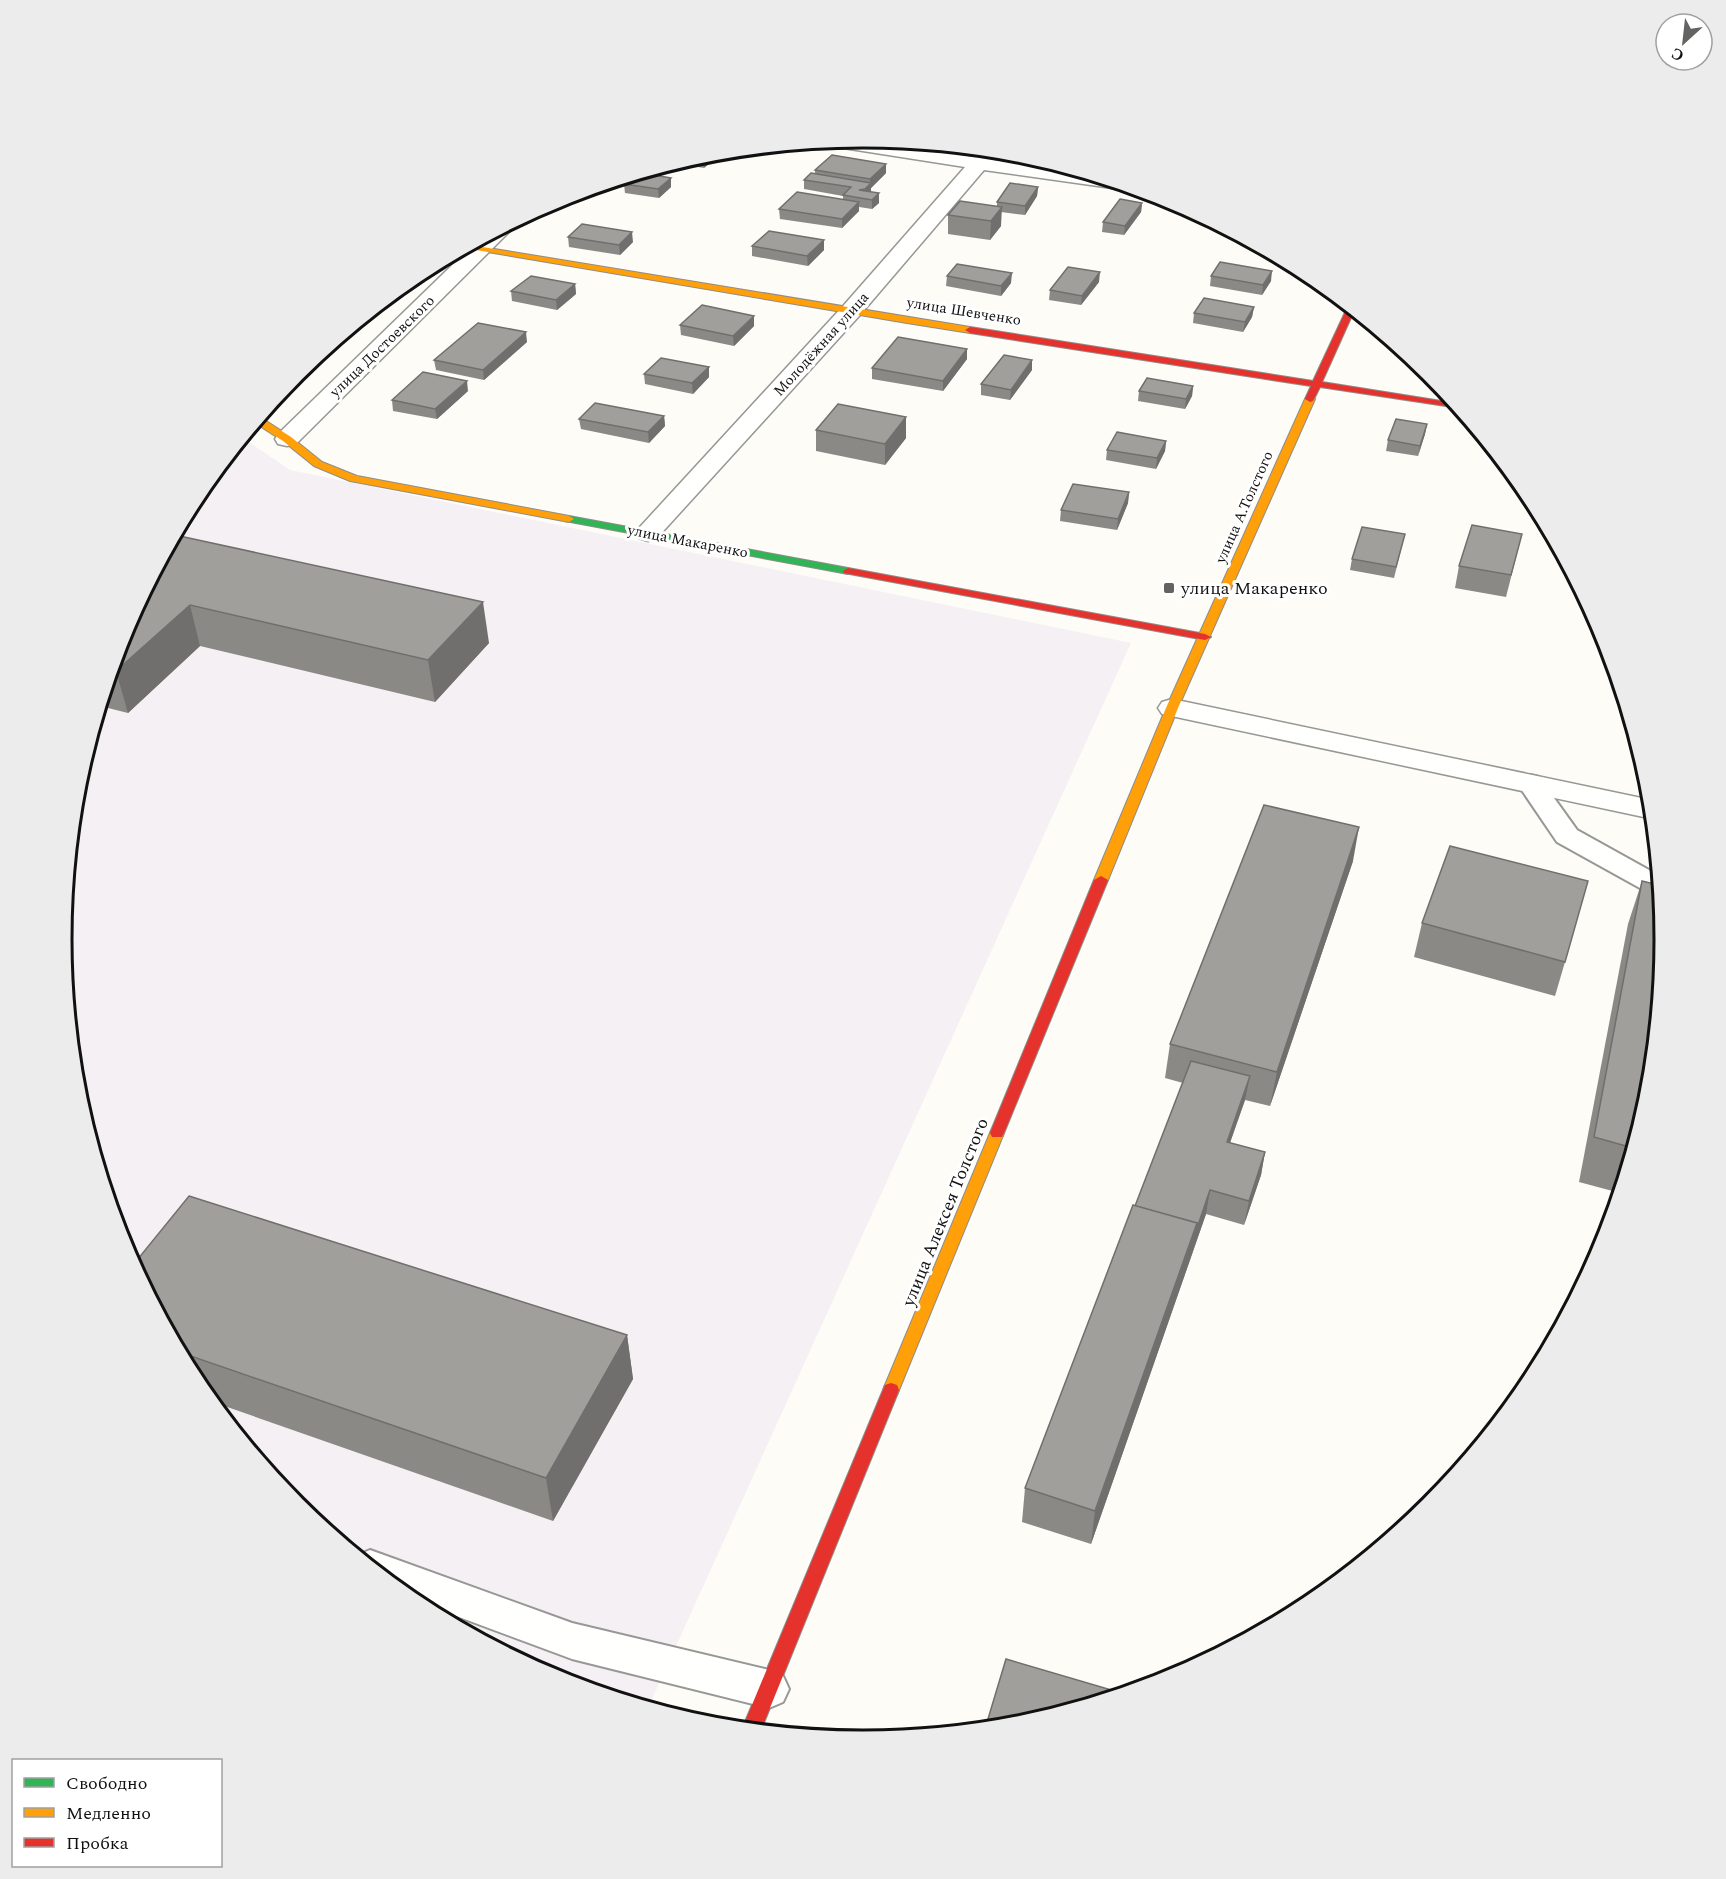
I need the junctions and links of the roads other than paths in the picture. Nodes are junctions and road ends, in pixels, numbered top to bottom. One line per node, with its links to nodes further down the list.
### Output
1 (984, 158): 4 (street, Молодёжная улица)
2 (478, 249): 4 (street, улица Шевченко)
3 (468, 254): 9 (street, улица Достоевского)
4 (852, 310): 6 (street, улица Шевченко); 10 (street, Молодёжная улица)
5 (1348, 314): 6 (street)
6 (1315, 385): 7 (street, улица Шевченко); 11 (street, улица А.Толстого)
7 (1445, 404)
8 (263, 424): 9 (street, улица Макаренко)
9 (287, 439): 10 (street, улица Макаренко)
10 (648, 534): 11 (street, улица Макаренко)
11 (1205, 637): 12 (street, улица А.Толстого)
12 (1172, 708): 13 (street); 17 (street, улица Алексея Толстого)
13 (1530, 783): 14 (street); 15 (lane)
14 (1643, 808)
15 (1652, 883)
16 (393, 1575): 17 (lane)
17 (769, 1689): 18 (street, улица Алексея Толстого)
18 (754, 1723)

